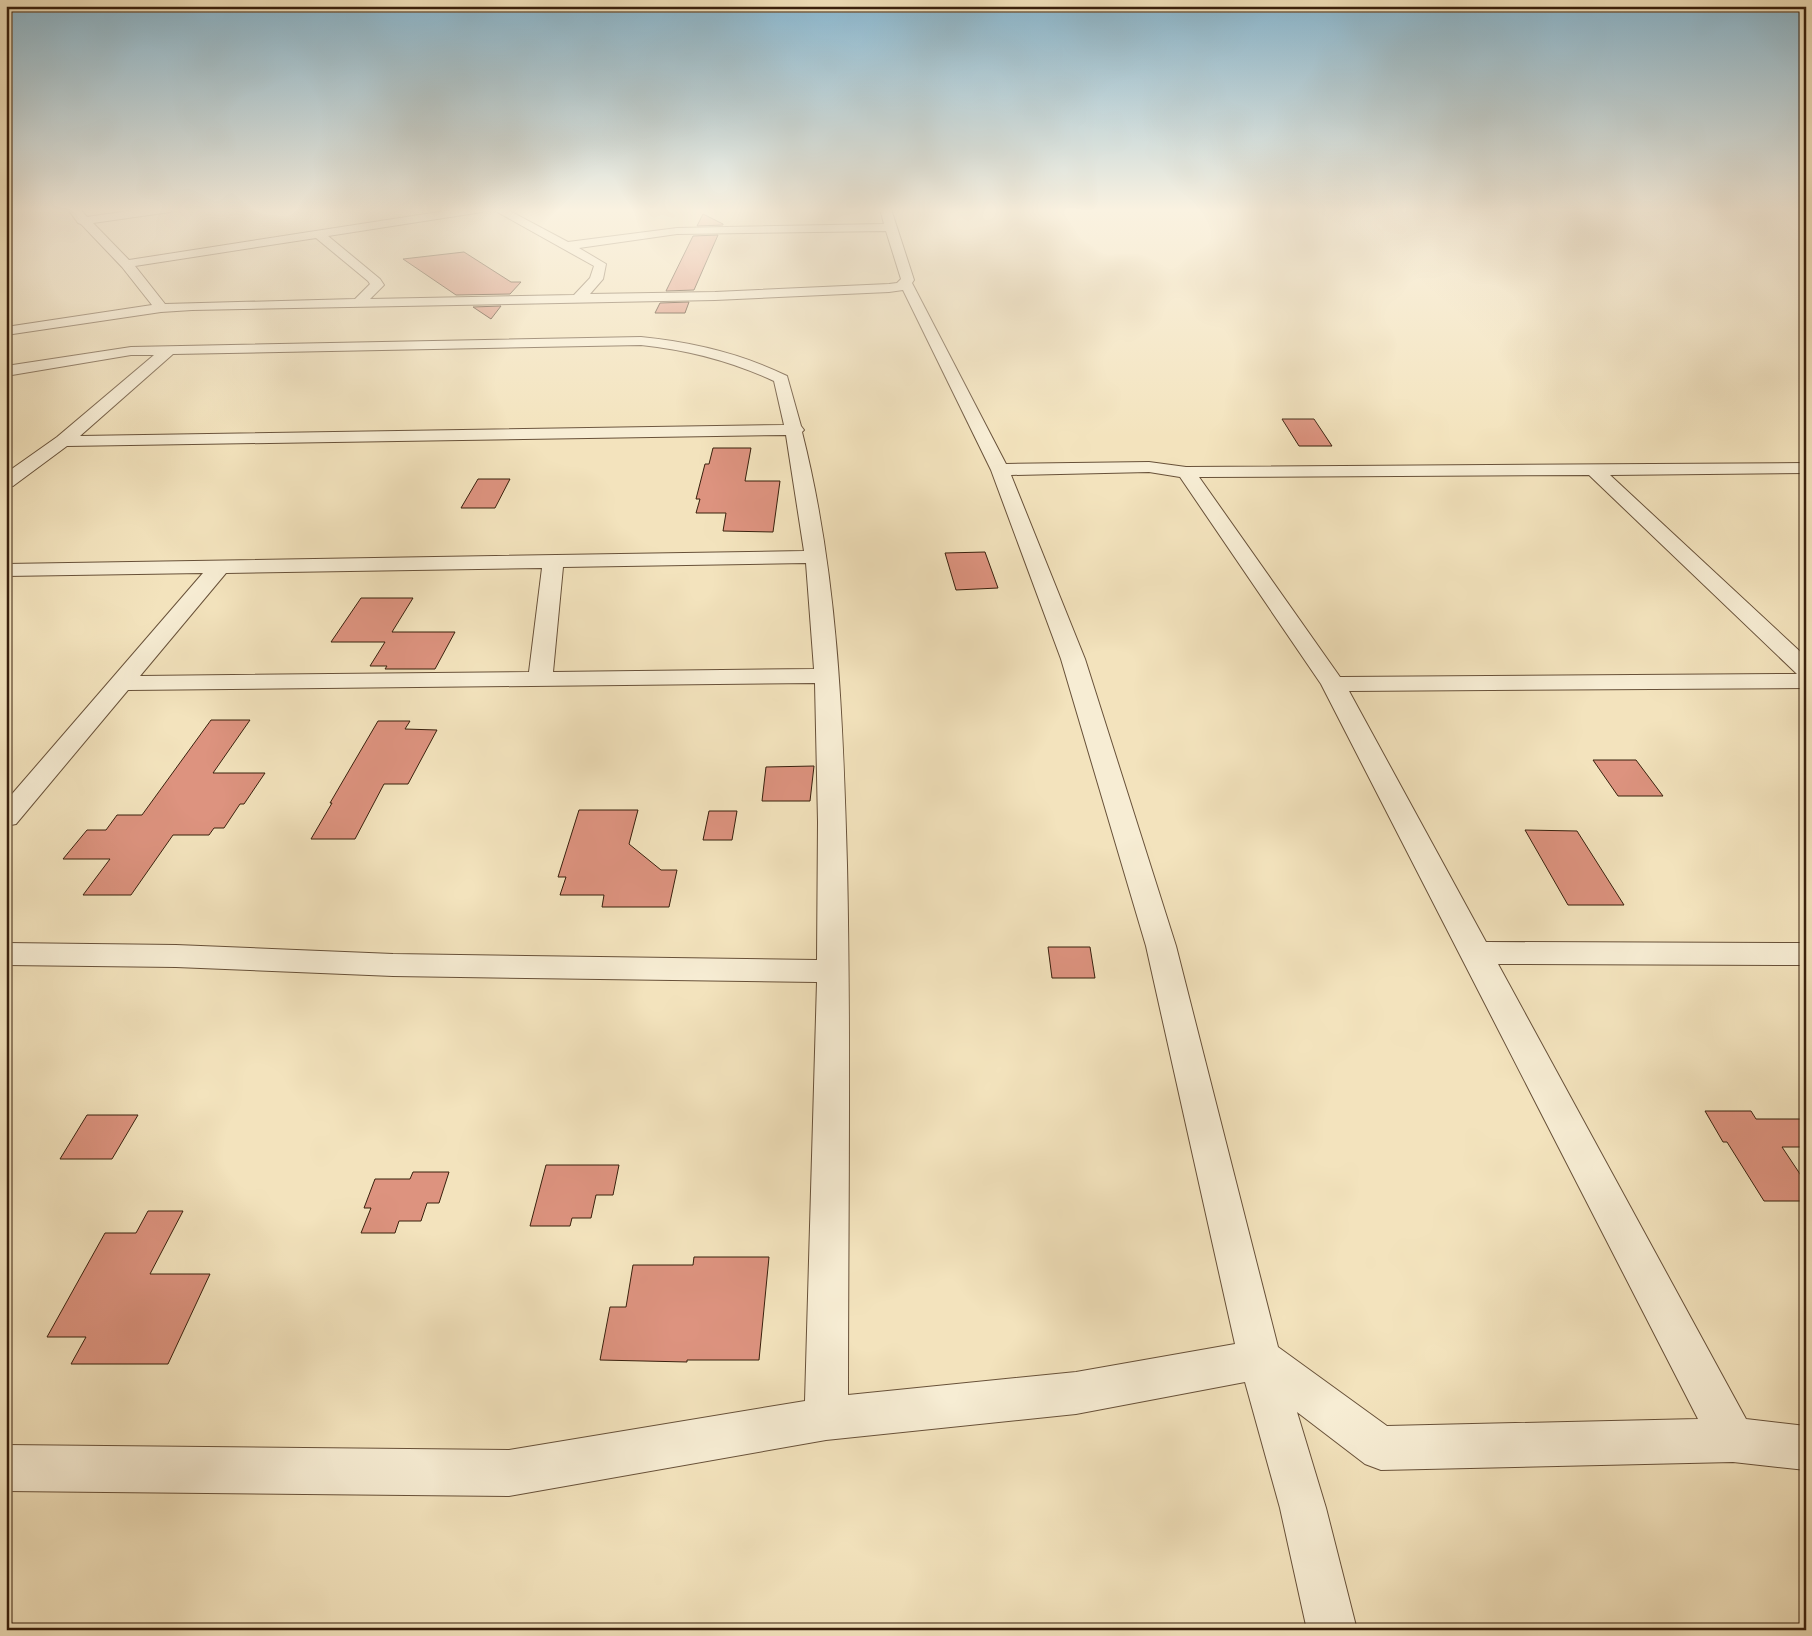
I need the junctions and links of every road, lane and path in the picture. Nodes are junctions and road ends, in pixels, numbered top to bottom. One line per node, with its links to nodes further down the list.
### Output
1 (143, 285): 8 (street)
2 (377, 285): 7 (street)
3 (591, 285): 6 (street)
4 (898, 285): 6 (street)
5 (907, 285): 16 (street)
6 (578, 298): 7 (street)
7 (359, 302): 8 (street)
8 (161, 308): 9 (street)
9 (6, 331)
10 (169, 350): 11 (street); 12 (street); 13 (street)
11 (6, 370)
12 (795, 430): 13 (street); 19 (street)
13 (63, 441): 18 (street)
14 (1806, 468): 15 (street)
15 (1593, 469): 17 (street); 23 (street)
16 (1000, 470): 17 (street); 34 (street)
17 (1186, 472): 28 (street)
18 (6, 482)
19 (816, 557): 20 (street); 24 (street)
20 (553, 562): 21 (street); 25 (street)
21 (220, 568): 22 (street); 27 (street)
22 (6, 570)
23 (1806, 670)
24 (828, 676): 25 (street); 33 (street)
25 (540, 679): 27 (street)
26 (1806, 682): 28 (street)
27 (121, 683): 29 (street)
28 (1333, 684): 30 (street)
29 (6, 818)
30 (1475, 953): 32 (street); 36 (street)
31 (6, 954): 33 (street)
32 (1806, 954)
33 (833, 971): 35 (street)
34 (1260, 1359): 35 (street); 36 (street); 39 (street)
35 (826, 1419): 38 (street)
36 (1732, 1440): 37 (street)
37 (1806, 1448)
38 (6, 1468)
39 (1332, 1630)

